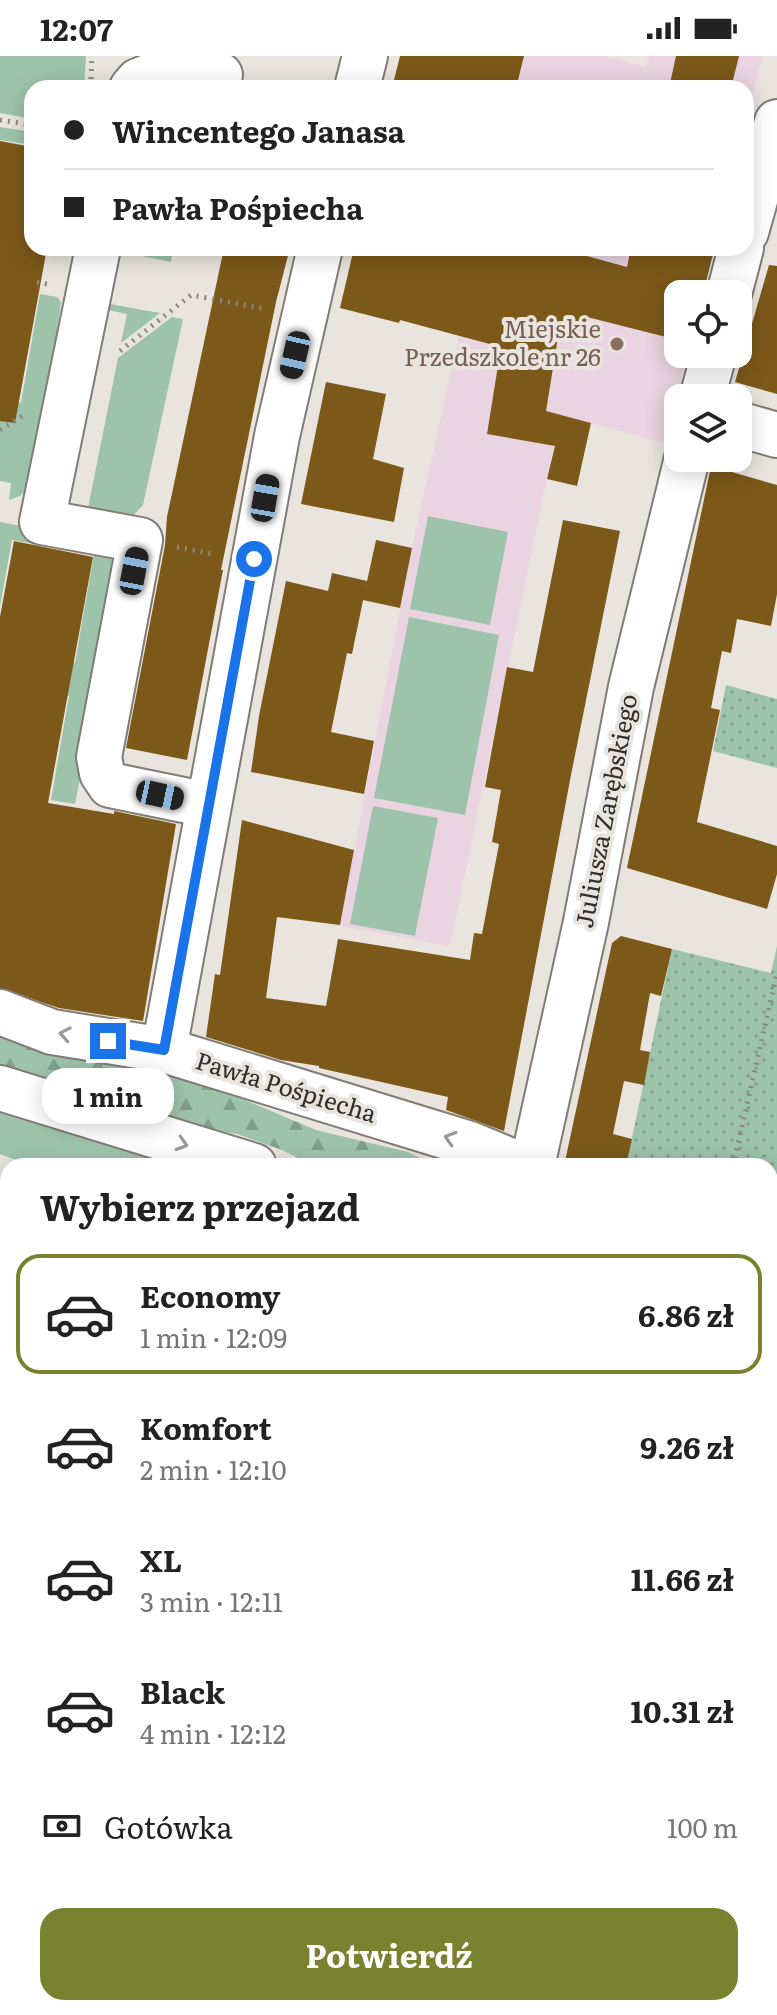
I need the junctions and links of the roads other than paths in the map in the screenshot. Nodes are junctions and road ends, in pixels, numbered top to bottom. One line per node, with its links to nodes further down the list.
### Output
1 (365, 56): 4 (street)
2 (221, 73): 3 (street)
3 (140, 80)
4 (359, 80)
5 (777, 122): 6 (street)
6 (754, 204)
7 (96, 256): 14 (street)
8 (318, 256): 14 (street)
9 (739, 256): 10 (street)
10 (733, 280)
11 (752, 428): 12 (street)
12 (777, 435)
13 (684, 472): 20 (street, Juliusza Zarębskiego)
14 (208, 805): 16 (street)
15 (0, 1012): 16 (street, Pawła Pośpiecha, one-way to 15)
16 (164, 1050): 19 (street, Pawła Pośpiecha, one-way to 16)
17 (0, 1088): 18 (street, one-way to 18)
18 (228, 1158)
19 (504, 1158)
20 (534, 1158)

